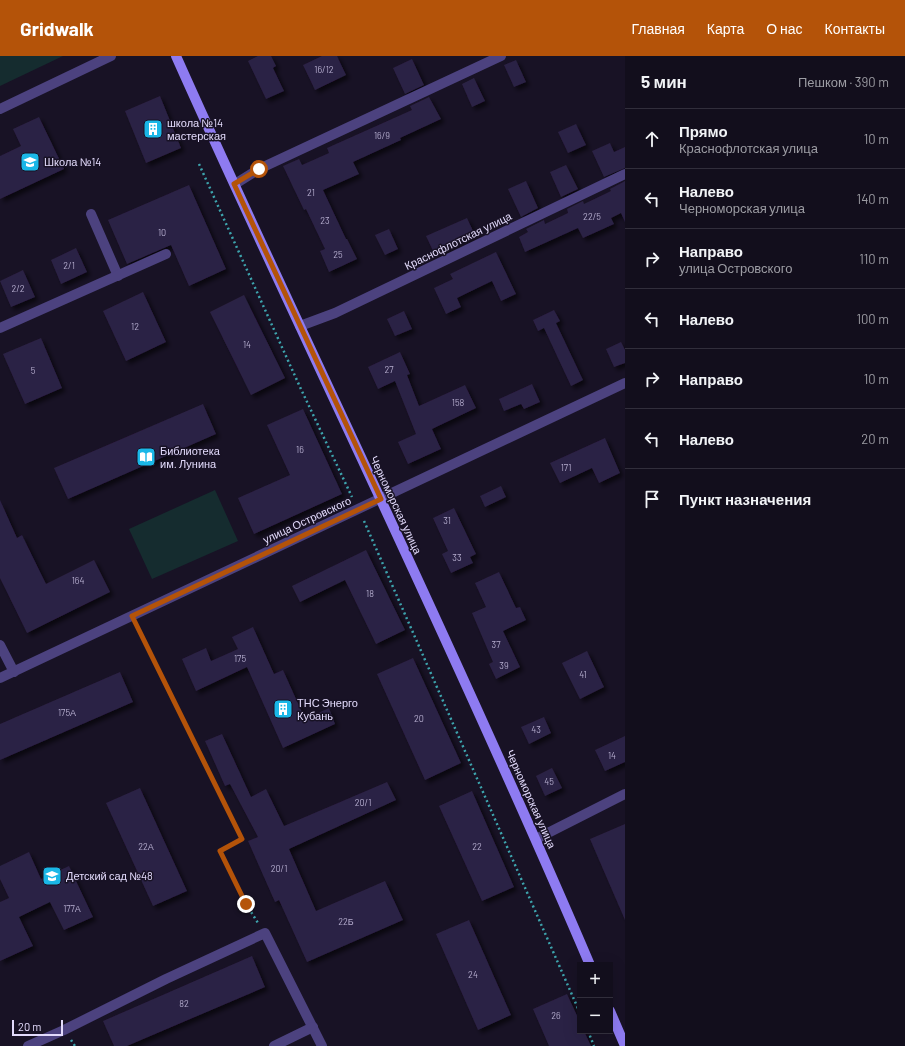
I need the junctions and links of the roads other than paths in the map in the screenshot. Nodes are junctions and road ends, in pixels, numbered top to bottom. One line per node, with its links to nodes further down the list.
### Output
1 (111, 56): 4 (lane)
2 (176, 56): 6 (main road, Черноморская улица)
3 (501, 56): 6 (lane)
4 (0, 110)
5 (625, 174): 10 (lane, Краснофлотская улица)
6 (234, 184): 10 (main road, Черноморская улица)
7 (91, 214): 9 (lane)
8 (166, 254): 9 (lane)
9 (118, 276): 11 (lane)
10 (300, 326): 13 (main road, Черноморская улица)
11 (0, 328)
12 (625, 383): 13 (lane, улица Островского)
13 (381, 499): 15 (lane, улица Островского); 18 (main road, Черноморская улица)
14 (0, 645): 15 (lane)
15 (14, 672): 16 (lane, улица Островского)
16 (0, 678)
17 (625, 794): 18 (lane)
18 (536, 839): 19 (main road, Черноморская улица)
19 (589, 962)
20 (613, 1018): 25 (main road)
21 (313, 1027): 22 (lane); 23 (lane); 24 (lane)
22 (28, 1046)
23 (274, 1046)
24 (322, 1046)
25 (625, 1046)

